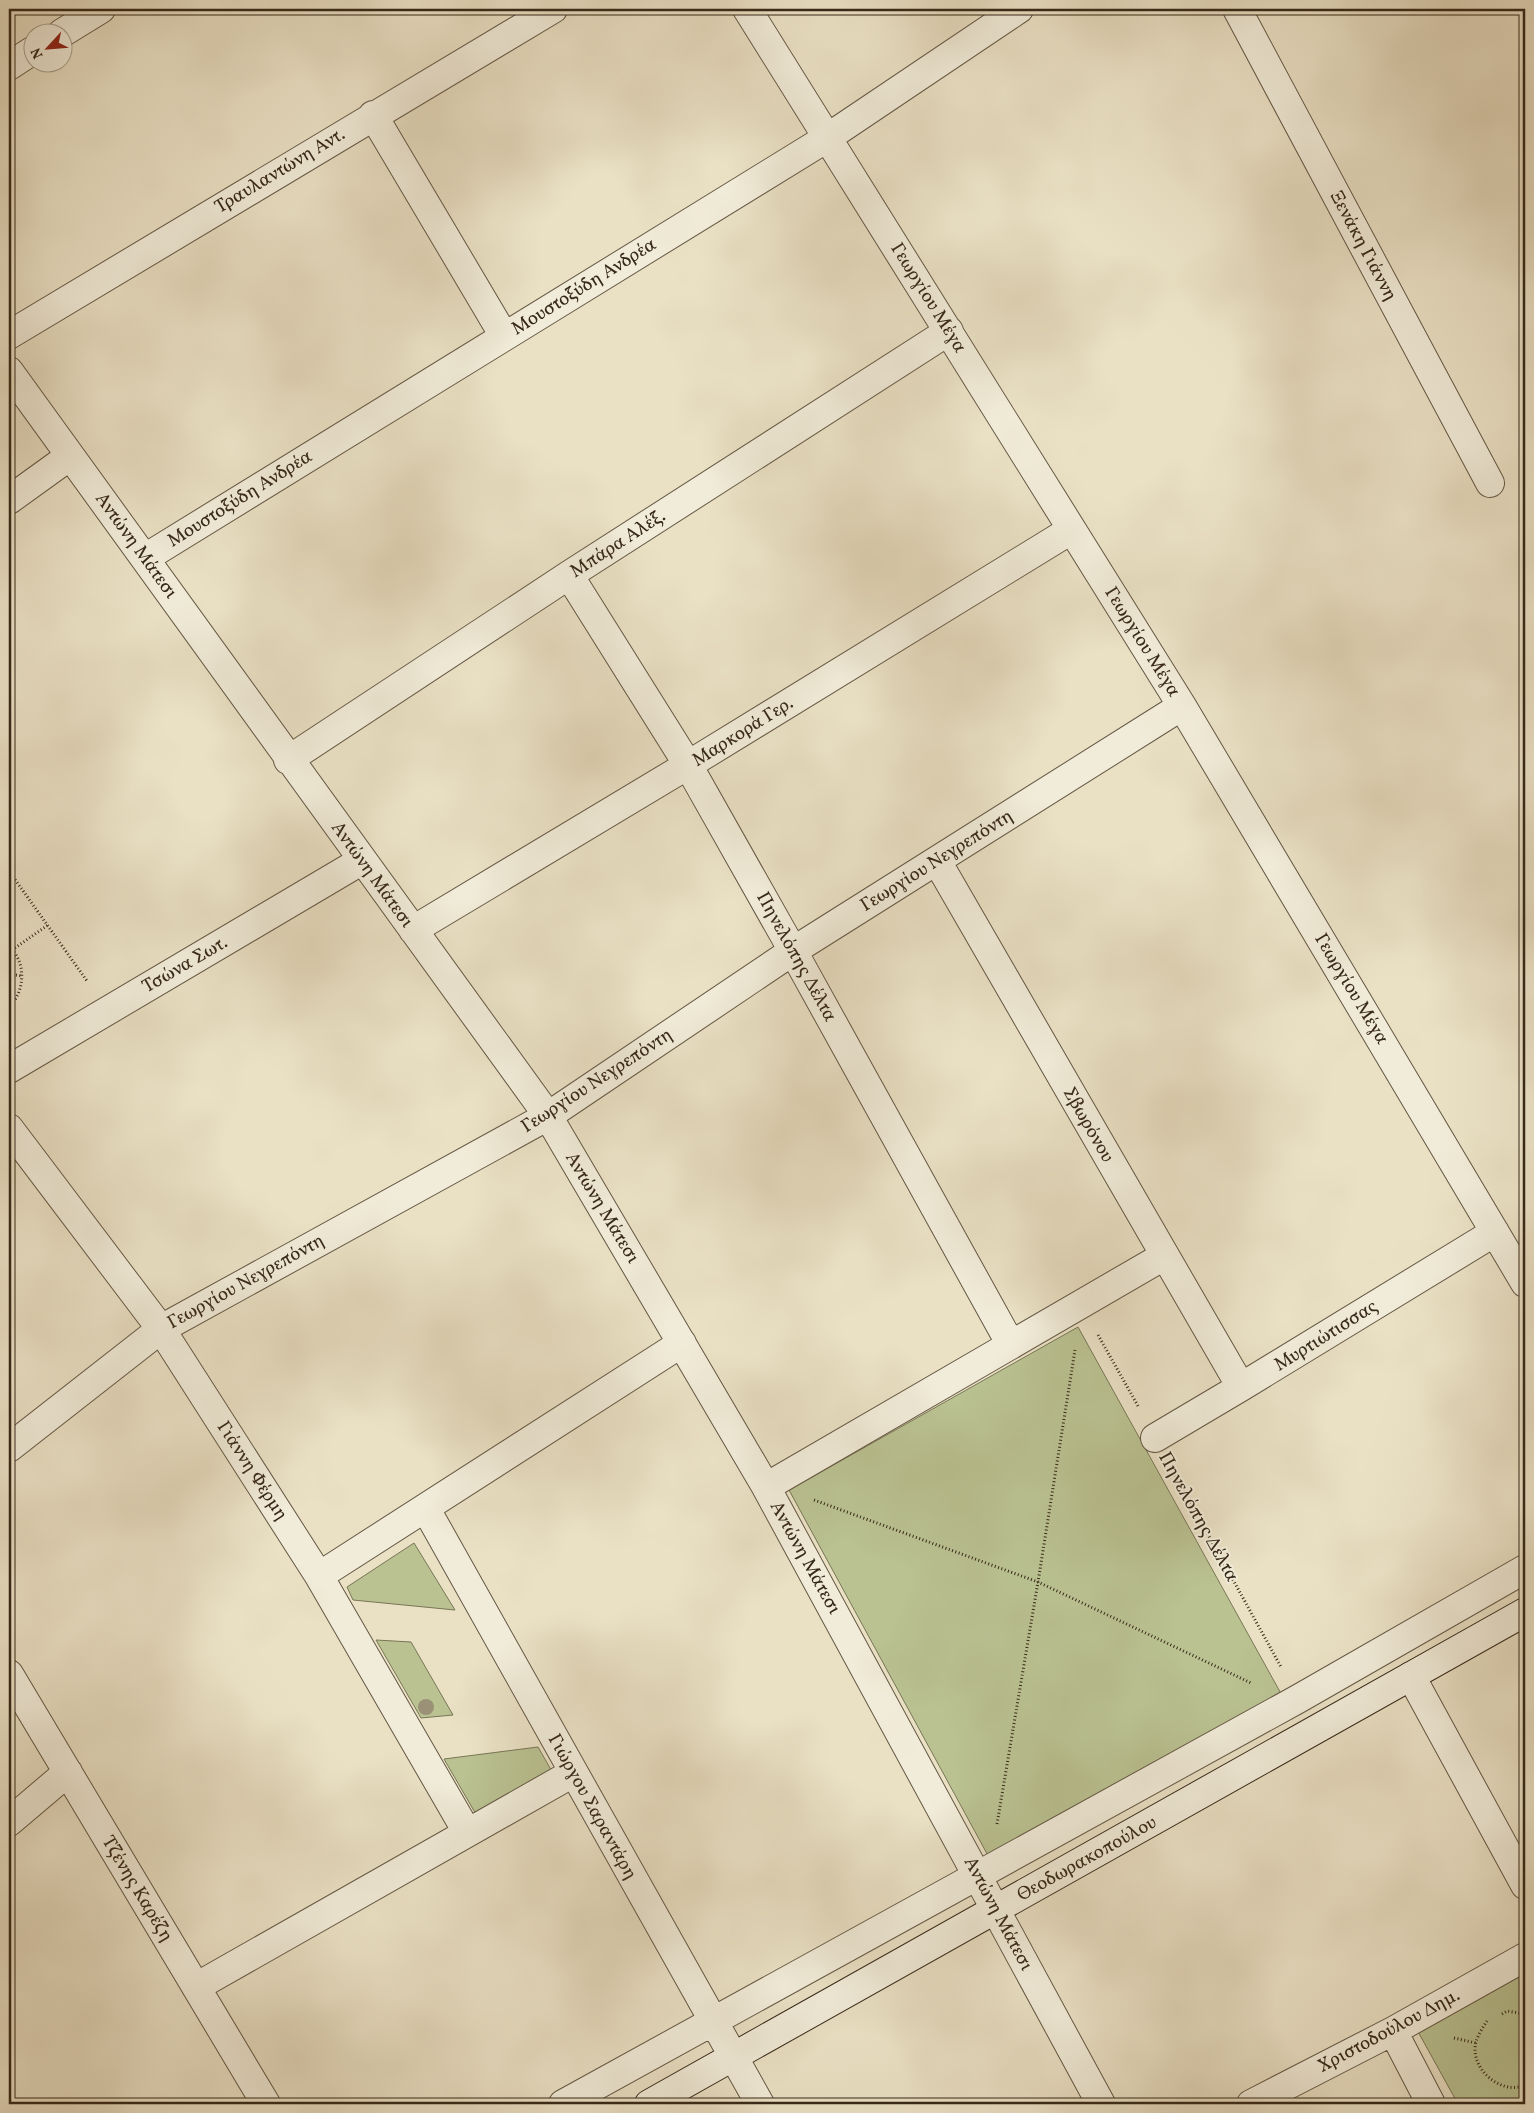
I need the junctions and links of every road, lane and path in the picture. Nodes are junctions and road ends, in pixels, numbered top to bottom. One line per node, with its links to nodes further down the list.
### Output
1 (101, 9): 6 (street)
2 (553, 9): 9 (street, Τραυλαντώνη Αντ.)
3 (747, 9): 10 (street, Γεωργίου Μέγα)
4 (1019, 9): 10 (street, Μουστοξύδη Ανδρέα)
5 (1237, 9): 16 (street, Ξενάκη Γιάννη)
6 (72, 27)
7 (22, 58): 8 (street)
8 (9, 66)
9 (373, 115): 12 (street, Τραυλαντώνη Αντ.); 13 (street)
10 (827, 138): 11 (street, Γεωργίου Μέγα); 13 (street, Μουστοξύδη Ανδρέα)
11 (949, 331): 18 (street, Γεωργίου Μέγα); 20 (street, Μπάρα Αλέξ.)
12 (9, 335)
13 (504, 336): 19 (street, Μουστοξύδη Ανδρέα)
14 (9, 371): 15 (street, Αντώνη Μάτεσι)
15 (70, 456): 17 (street); 19 (street, Αντώνη Μάτεσι)
16 (1490, 484)
17 (9, 500)
18 (1071, 530): 21 (street, Γεωργίου Μέγα); 23 (street, Μαρκορά Γερ.)
19 (145, 558): 22 (street, Αντώνη Μάτεσι)
20 (569, 575): 22 (street, Μπάρα Αλέξ.); 23 (street, Πηνελόπης Δέλτα)
21 (1182, 706): 25 (street, Γεωργίου Νεγρεπόντη); 38 (street, Γεωργίου Μέγα)
22 (288, 760): 24 (street, Αντώνη Μάτεσι)
23 (688, 765): 28 (street, Μαρκορά Γερ.); 30 (street, Πηνελόπης Δέλτα)
24 (361, 861): 28 (street, Αντώνη Μάτεσι); 34 (street, Τσώνα Σωτ.)
25 (937, 861): 30 (street, Γεωργίου Νεγρεπόντη); 39 (street, Σβωρόνου)
26 (9, 871): 27 (path)
27 (48, 925): 29 (path); 34 (path)
28 (412, 930): 36 (street, Αντώνη Μάτεσι)
29 (10, 948): 32 (path)
30 (793, 951): 36 (street, Γεωργίου Νεγρεπόντη); 44 (street, Πηνελόπης Δέλτα)
31 (9, 974): 32 (path)
32 (22, 976): 33 (path)
33 (9, 1007)
34 (108, 1010): 35 (street, Τσώνα Σωτ.)
35 (9, 1069)
36 (548, 1116): 42 (street, Γεωργίου Νεγρεπόντη); 43 (street, Αντώνη Μάτεσι)
37 (9, 1128): 42 (street, Γιάννη Φέρμη)
38 (1495, 1232): 40 (street, Γεωργίου Μέγα); 45 (street, Μυρτιώτισσας)
39 (1164, 1256): 41 (street); 45 (street, Σβωρόνου)
40 (1525, 1283)
41 (1081, 1304): 44 (street); 46 (path, Πηνελόπης Δέλτα); 52 (path)
42 (161, 1329): 47 (street, Γεωργίου Νεγρεπόντη); 51 (street, Γιάννη Φέρμη)
43 (682, 1343): 48 (street, Αντώνη Μάτεσι); 49 (street)
44 (1011, 1345): 48 (street)
45 (1241, 1387): 46 (street, Μυρτιώτισσας)
46 (1155, 1438): 56 (path, Πηνελόπης Δέλτα)
47 (9, 1448)
48 (766, 1487): 52 (path); 61 (street, Αντώνη Μάτεσι)
49 (426, 1509): 51 (street); 58 (street, Γιώργου Σαραντάρη)
50 (1525, 1569): 56 (street)
51 (319, 1576): 60 (street, Γιάννη Φέρμη)
52 (1038, 1582): 56 (path); 61 (path)
53 (1525, 1612): 55 (street, Θεοδωρακοπούλου)
54 (9, 1674): 57 (street, Τζένης Καρέζη)
55 (1411, 1676): 62 (street); 63 (street, Θεοδωρακοπούλου)
56 (1298, 1699): 61 (street)
57 (68, 1772): 59 (street); 65 (street, Τζένης Καρέζη)
58 (573, 1773): 60 (street); 69 (street, Γιώργου Σαραντάρη)
59 (9, 1822)
60 (467, 1832): 65 (street)
61 (978, 1876): 63 (street, Αντώνη Μάτεσι); 69 (street)
62 (1525, 1885)
63 (996, 1910): 71 (street, Θεοδωρακοπούλου); 77 (street, Αντώνη Μάτεσι)
64 (1525, 1957): 70 (street, Χριστοδούλου Δημ.)
65 (196, 1987): 73 (street, Τζένης Καρέζη)
66 (1525, 2014): 67 (path)
67 (1500, 2015)
68 (1494, 2018): 72 (path)
69 (713, 2022): 71 (street, Γιώργου Σαραντάρη); 74 (street)
70 (1392, 2031): 78 (street, Χριστοδούλου Δημ.); 79 (street)
71 (733, 2057): 75 (street, Θεοδωρακοπούλου); 76 (street, Γιώργου Σαραντάρη)
72 (1525, 2085)
73 (266, 2104)
74 (563, 2104)
75 (649, 2104)
76 (760, 2104)
77 (1101, 2104)
78 (1251, 2104)
79 (1431, 2104)

